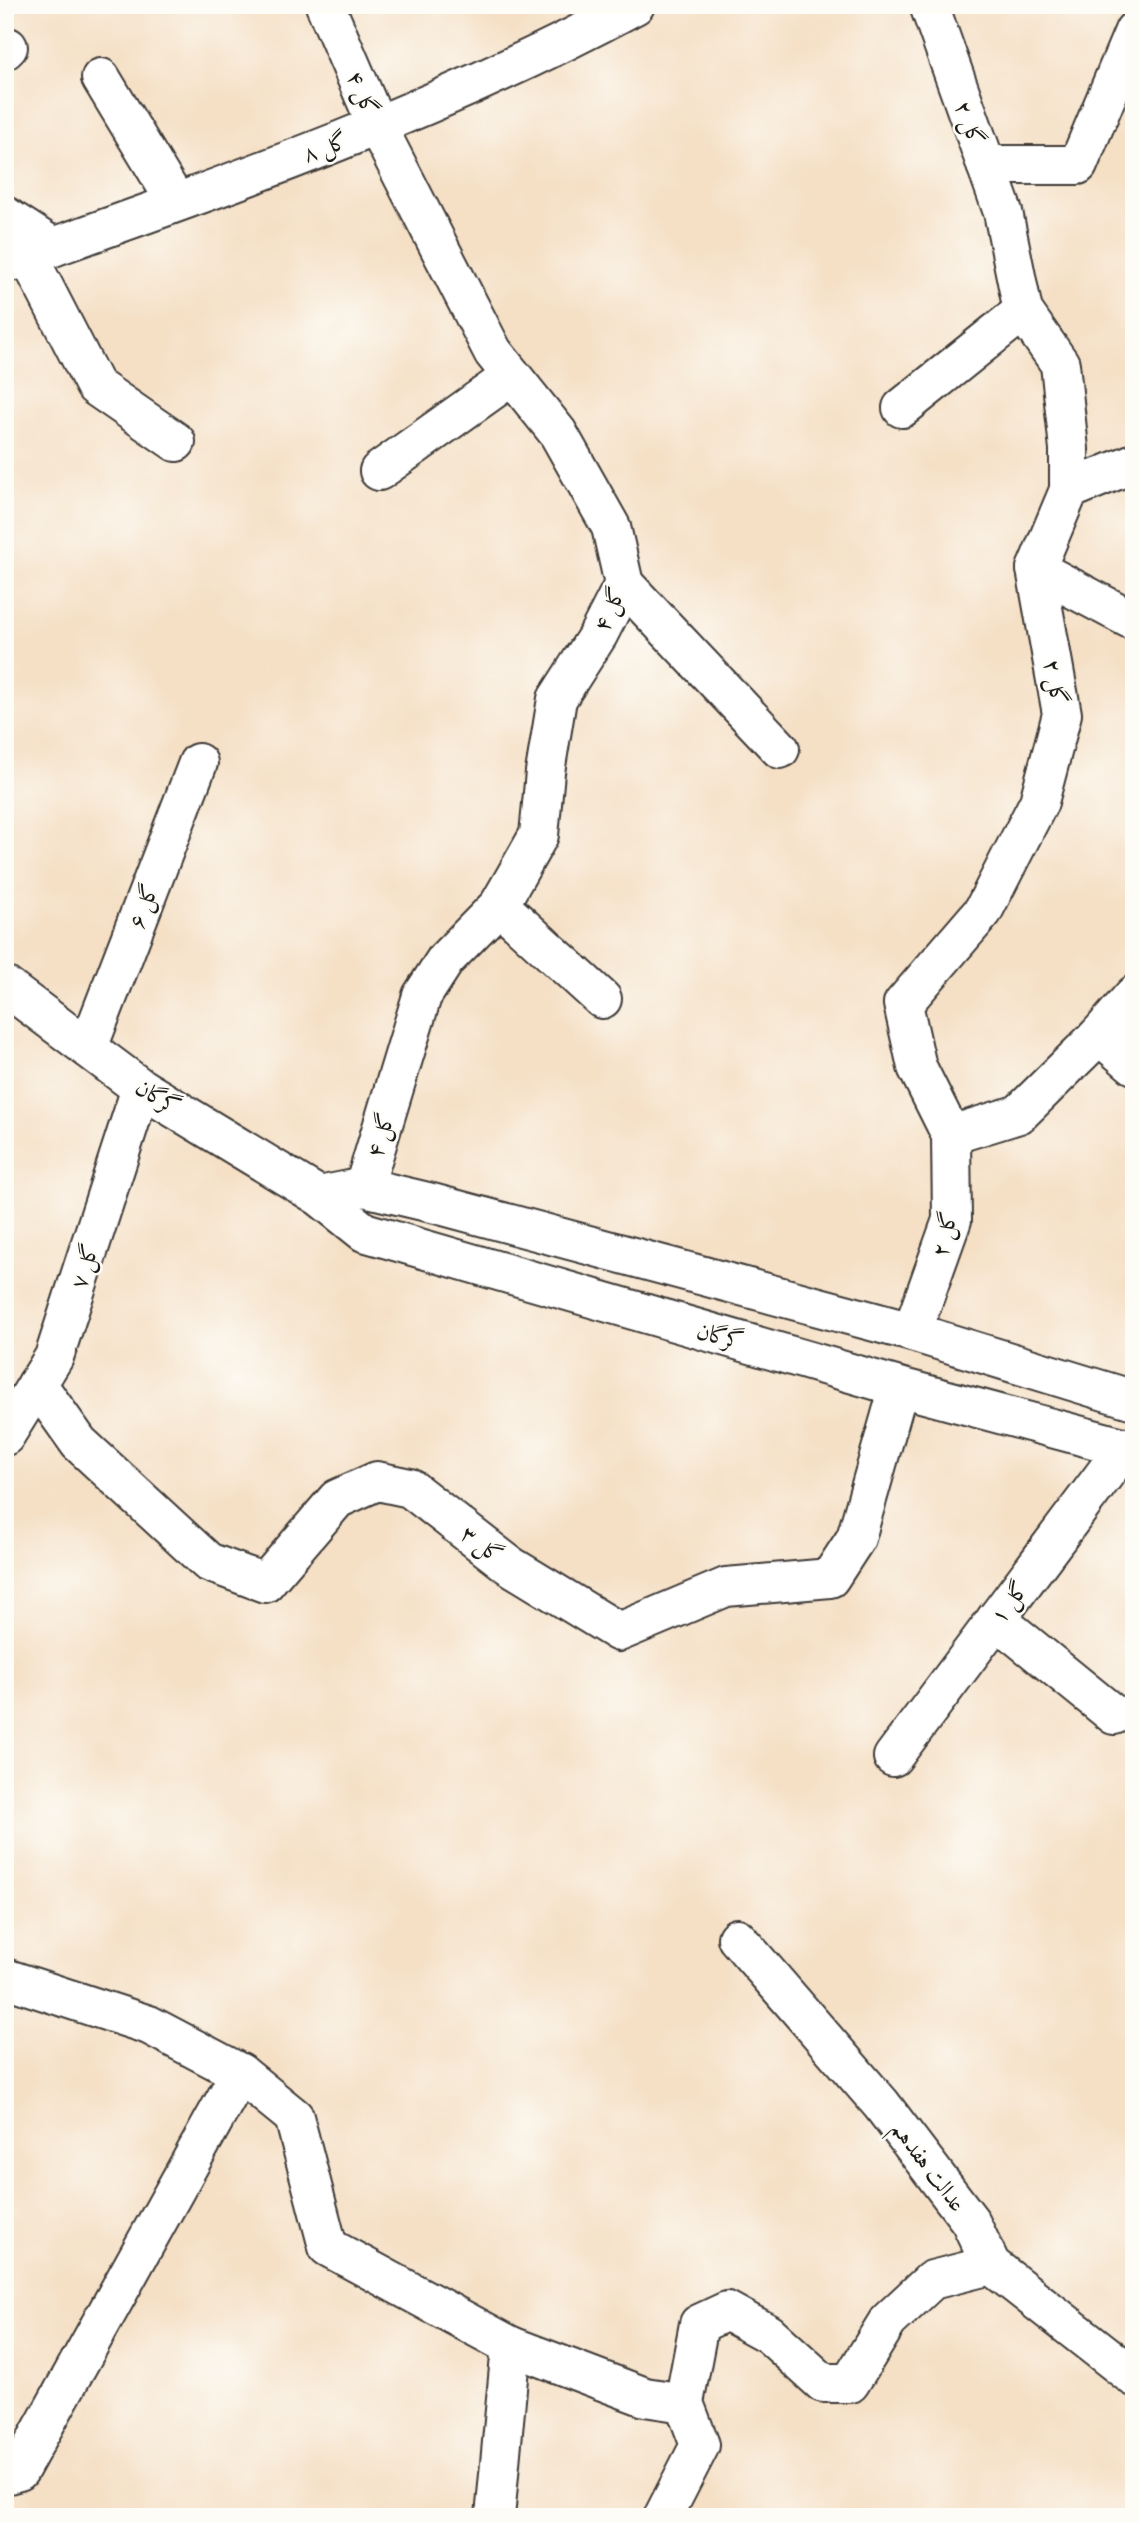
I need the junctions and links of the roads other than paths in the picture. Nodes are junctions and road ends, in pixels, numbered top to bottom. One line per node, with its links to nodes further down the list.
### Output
1 (325, 5): 6 (street, گل ۴)
2 (635, 5): 6 (street, گل ۸)
3 (929, 5): 7 (street, گل ۲)
4 (1134, 30): 7 (street)
5 (101, 78): 8 (street)
6 (378, 128): 8 (street, گل ۸); 12 (street, گل ۴)
7 (986, 165): 11 (street, گل ۲)
8 (176, 202): 10 (street, گل ۸)
9 (5, 216): 10 (street)
10 (29, 256): 14 (street)
11 (1023, 311): 13 (street); 17 (street, گل ۲)
12 (512, 376): 16 (street); 19 (street, گل ۴)
13 (902, 408)
14 (176, 442)
15 (1134, 463): 17 (street)
16 (379, 471)
17 (1069, 490): 18 (street, گل ۲)
18 (1036, 569): 20 (street); 31 (street, گل ۲)
19 (624, 584): 21 (street); 23 (street, گل ۴)
20 (1134, 621)
21 (780, 749)
22 (198, 763): 28 (street, گل ۶)
23 (499, 905): 26 (street); 32 (street, گل ۴)
24 (5, 986): 28 (street, گرگان)
25 (1134, 995): 27 (street)
26 (603, 999)
27 (1099, 1035): 29 (street); 31 (street)
28 (88, 1048): 30 (street, گرگان)
29 (1134, 1065)
30 (141, 1088): 33 (street, گرگان); 35 (street, گل ۷)
31 (951, 1135): 34 (street, گل ۲)
32 (364, 1187): 33 (street); 34 (street)
33 (319, 1196): 36 (street, گرگان)
34 (912, 1332): 37 (street)
35 (37, 1384): 36 (street, گل ۳); 38 (street, گل ۷)
36 (899, 1387): 39 (street, گرگان)
37 (1134, 1400)
38 (5, 1436)
39 (1129, 1448): 40 (street, گل ۱)
40 (996, 1619): 41 (street); 42 (street, گل ۱)
41 (1114, 1715)
42 (893, 1757)
43 (737, 1938): 46 (street, عدالت هفدهم)
44 (5, 1978): 45 (street)
45 (240, 2073): 47 (street); 50 (street)
46 (991, 2265): 48 (street, عدالت هفدهم); 49 (street)
47 (511, 2346): 49 (street); 51 (street)
48 (1134, 2377)
49 (684, 2403): 52 (street)
50 (5, 2475)
51 (495, 2517)
52 (663, 2517)

